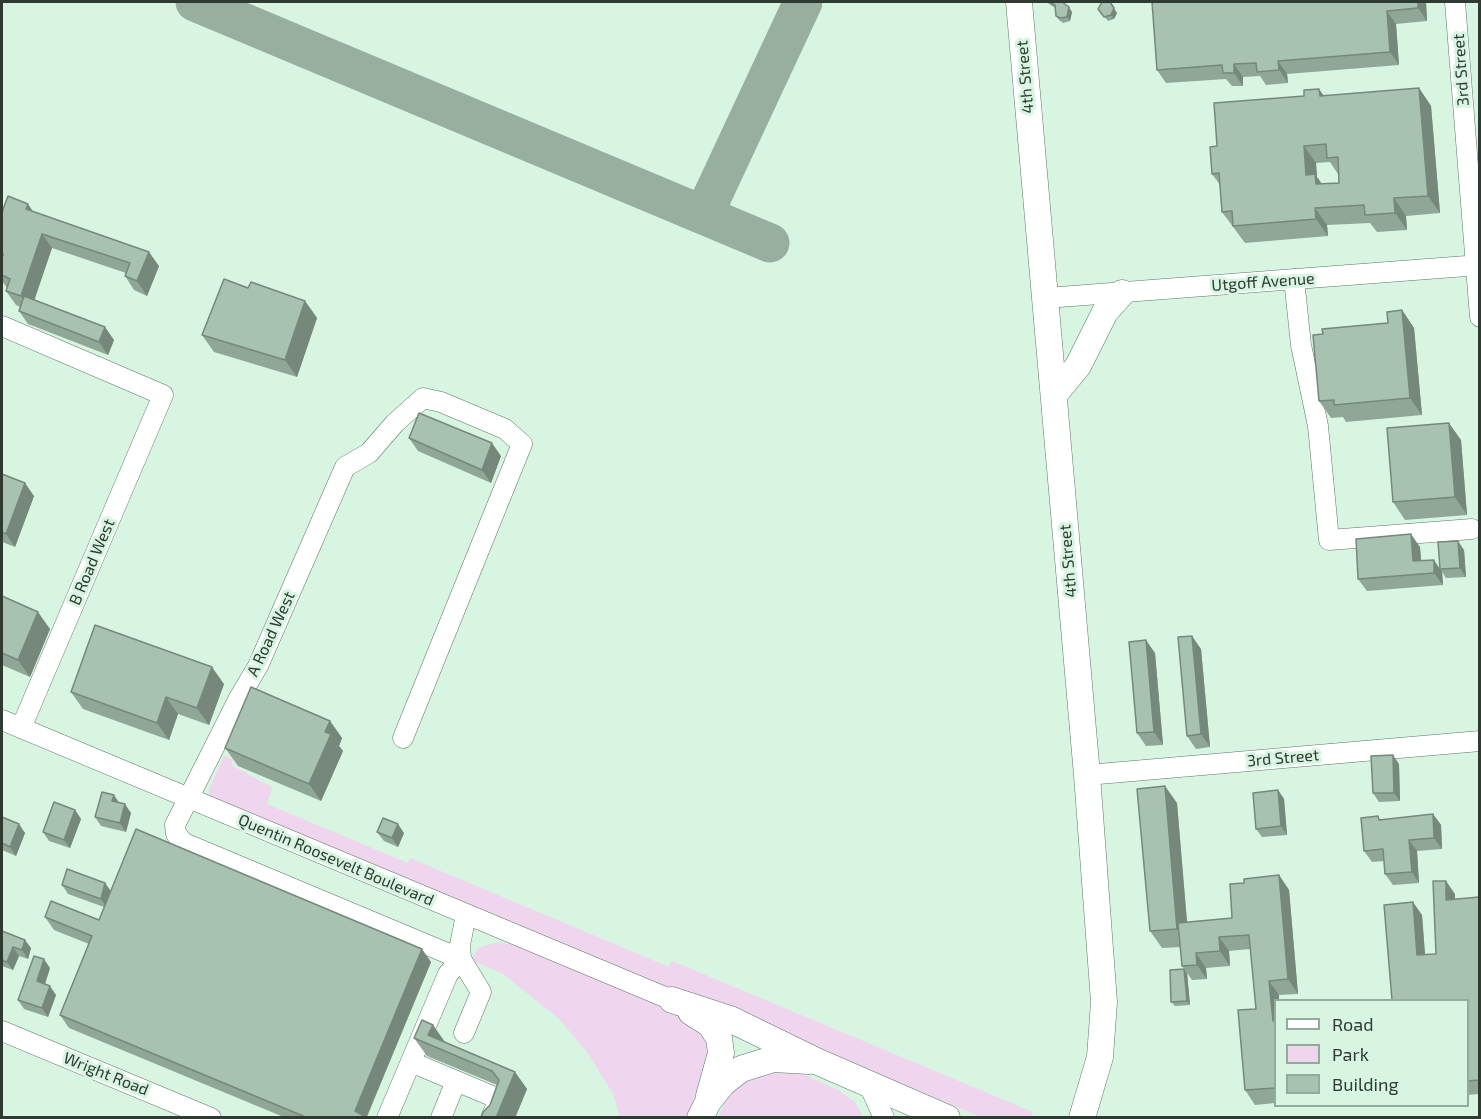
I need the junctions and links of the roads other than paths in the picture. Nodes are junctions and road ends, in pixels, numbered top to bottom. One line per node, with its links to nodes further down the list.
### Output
1 (1018, 2): 6 (main road, 4th Street)
2 (1455, 2): 3 (street, 3rd Street)
3 (1478, 265): 4 (street, Utgoff Avenue); 7 (street, 3rd Street)
4 (1294, 279): 5 (street, Utgoff Avenue); 10 (street)
5 (1122, 293): 6 (street, Utgoff Avenue); 9 (main road)
6 (1046, 298): 9 (main road, 4th Street)
7 (1479, 317)
8 (2, 326): 12 (street, B Road West)
9 (1054, 395): 15 (main road, 4th Street)
10 (1472, 529)
11 (2, 720): 12 (street, Quentin Roosevelt Boulevard)
12 (21, 728): 16 (street, Quentin Roosevelt Boulevard)
13 (404, 738): 16 (street, A Road West)
14 (1479, 741): 15 (street, 3rd Street)
15 (1087, 775): 33 (main road, 4th Street)
16 (188, 798): 17 (street, Quentin Roosevelt Boulevard); 18 (street, A Road West)
17 (466, 915): 18 (street); 19 (street, Quentin Roosevelt Boulevard)
18 (461, 959): 21 (street); 23 (street)
19 (672, 1000): 22 (main road); 26 (main road)
20 (2, 1031): 27 (street, Wright Road)
21 (464, 1034)
22 (816, 1061): 25 (main road); 26 (main road)
23 (411, 1062): 24 (street); 28 (street)
24 (456, 1081): 29 (street); 30 (street)
25 (869, 1085): 31 (street); 32 (main road)
26 (706, 1112)
27 (211, 1118)
28 (387, 1118)
29 (441, 1118)
30 (491, 1118)
31 (884, 1118)
32 (947, 1118)
33 (1082, 1118)

